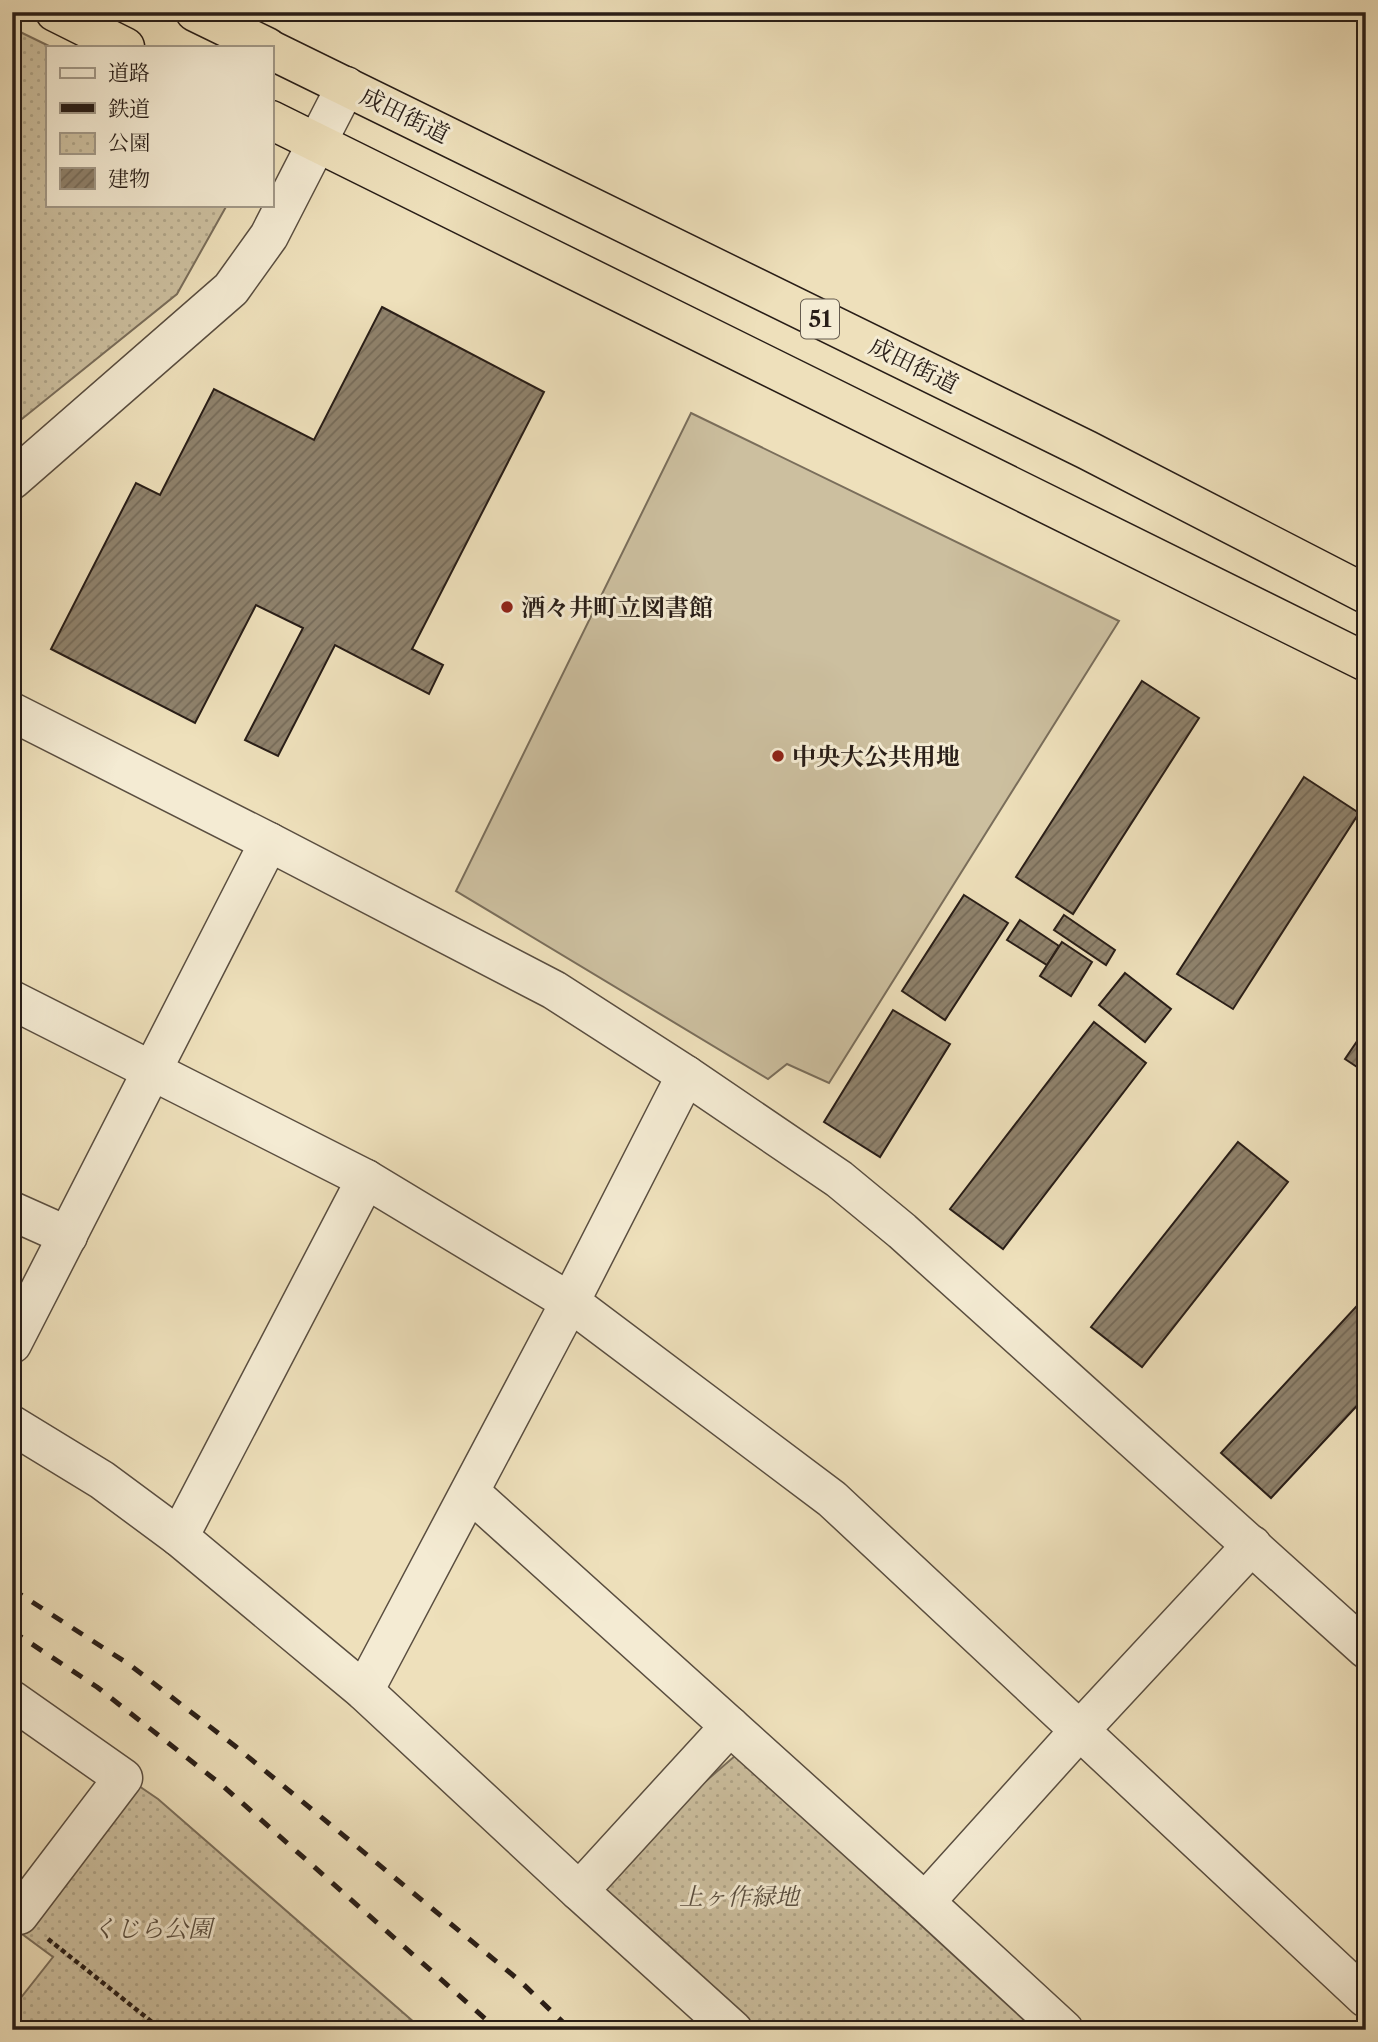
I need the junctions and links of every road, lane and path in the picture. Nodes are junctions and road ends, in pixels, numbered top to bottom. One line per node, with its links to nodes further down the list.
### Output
1 (55, 12): 3 (highway)
2 (195, 12): 4 (highway, 成田街道 / 51)
3 (123, 46)
4 (265, 46)
5 (273, 50): 6 (highway, 成田街道 / 51)
6 (346, 86): 8 (street); 10 (highway, 成田街道 / 51)
7 (273, 121): 8 (highway)
8 (316, 142): 9 (street); 11 (highway)
9 (12, 480)
10 (1366, 594)
11 (1366, 662)
12 (12, 712): 13 (street)
13 (269, 842): 15 (street); 16 (street)
14 (12, 1000): 15 (street)
15 (153, 1070): 17 (street); 19 (street)
16 (686, 1075): 20 (street); 25 (street)
17 (366, 1179): 20 (street); 24 (street)
18 (12, 1211): 19 (street)
19 (68, 1236): 21 (street)
20 (570, 1302): 23 (street); 30 (street)
21 (12, 1344)
22 (12, 1425): 24 (street)
23 (470, 1492): 27 (street); 29 (street)
24 (179, 1538): 27 (street)
25 (1252, 1545): 26 (street); 30 (street)
26 (1366, 1649)
27 (364, 1691): 31 (street)
28 (12, 1700): 33 (street)
29 (730, 1727): 31 (street); 32 (street)
30 (1079, 1731): 32 (street); 34 (street)
31 (579, 1891): 36 (street)
32 (925, 1902): 37 (street)
33 (16, 1914): 35 (path)
34 (1366, 1998)
35 (162, 2030)
36 (733, 2030)
37 (1064, 2030)

